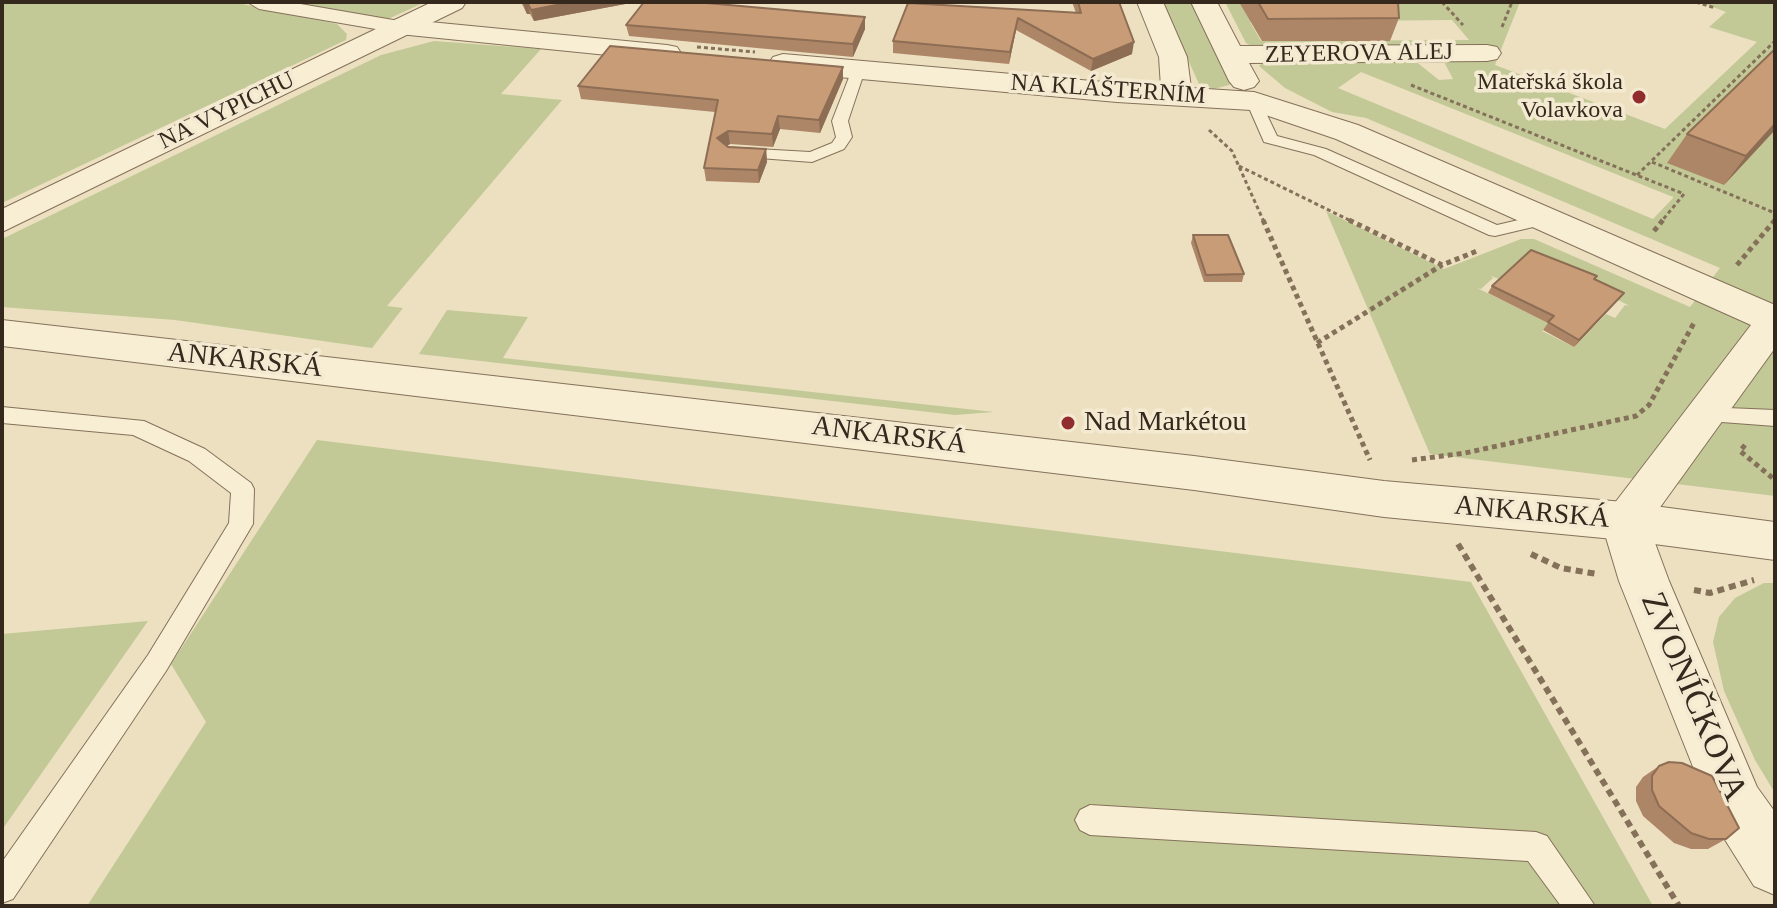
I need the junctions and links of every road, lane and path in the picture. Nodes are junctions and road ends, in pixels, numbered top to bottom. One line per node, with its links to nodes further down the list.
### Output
1 (453, 2): 7 (street, NA VYPICHU)
2 (1150, 2): 17 (street)
3 (1204, 2): 13 (street, ZEYEROVA ALEJ)
4 (1696, 2): 6 (path)
5 (259, 3): 7 (street)
6 (1715, 8)
7 (399, 27): 12 (street); 24 (street, NA VYPICHU)
8 (1775, 41): 20 (path)
9 (1425, 53): 10 (street, ZEYEROVA ALEJ); 11 (street, ZEYEROVA ALEJ); 16 (street)
10 (1487, 53)
11 (1353, 54): 13 (street, ZEYEROVA ALEJ); 21 (path)
12 (689, 55)
13 (1231, 55): 18 (street, ZEYEROVA ALEJ)
14 (751, 60): 15 (street, NA KLÁŠTERNÍM)
15 (858, 70): 17 (street, NA KLÁŠTERNÍM); 19 (lane)
16 (1446, 78)
17 (1177, 94): 18 (street, NA KLÁŠTERNÍM); 31 (path)
18 (1254, 101): 29 (street, NA KLÁŠTERNÍM)
19 (730, 152)
20 (1652, 162): 21 (path); 22 (path)
21 (1637, 175): 25 (path)
22 (1775, 213)
23 (1775, 220): 27 (path)
24 (2, 222)
25 (1646, 241)
26 (1442, 265): 31 (path)
27 (1727, 277)
28 (1697, 317): 36 (path)
29 (1775, 320): 33 (street)
30 (2, 333): 39 (street, ANKARSKÁ)
31 (1317, 343): 37 (path)
32 (2, 415): 45 (lane)
33 (1703, 415): 34 (lane); 39 (street)
34 (1775, 418)
35 (1740, 451): 38 (path)
36 (1403, 461)
37 (1372, 465)
38 (1775, 480)
39 (1624, 521): 41 (street, ANKARSKÁ); 42 (street, ZVONÍČKOVA)
40 (1456, 540): 47 (path)
41 (1770, 559): 42 (path)
42 (1644, 581): 44 (street, ZVONÍČKOVA)
43 (1090, 820): 46 (lane)
44 (1775, 865)
45 (2, 888)
46 (1580, 906)
47 (1679, 906)

